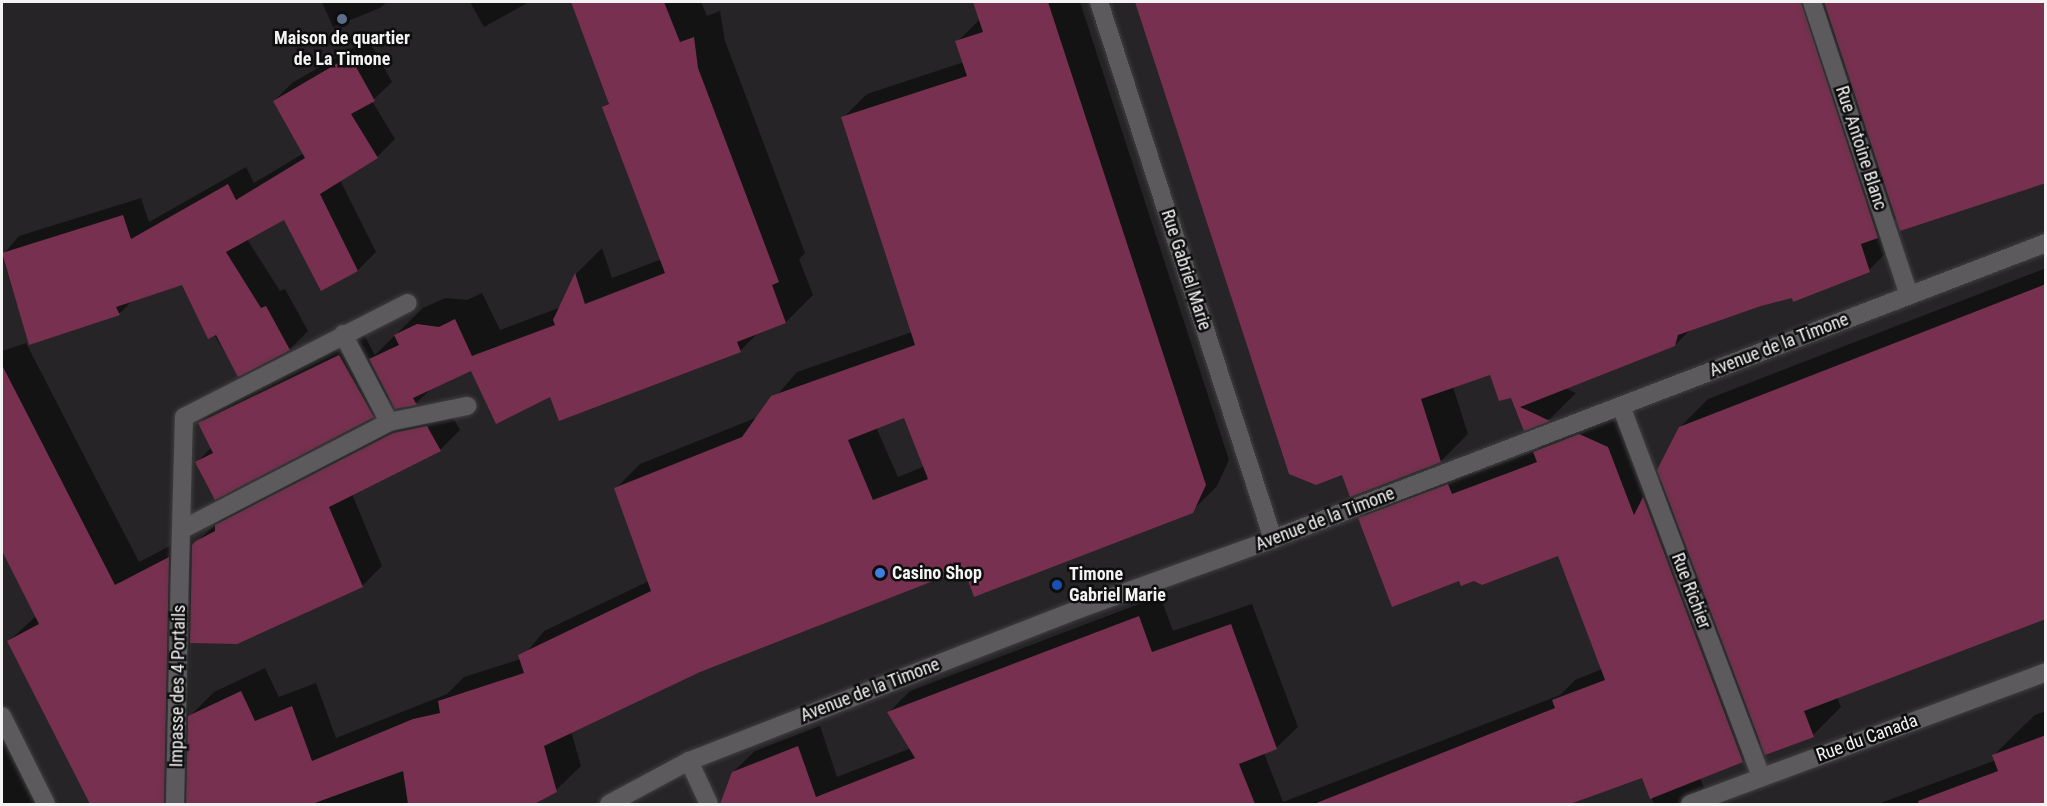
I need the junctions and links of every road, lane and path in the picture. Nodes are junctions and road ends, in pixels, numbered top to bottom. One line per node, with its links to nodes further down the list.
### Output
1 (1099, 2): 11 (street, Rue Gabriel Marie)
2 (1812, 2): 4 (street, Rue Antoine Blanc)
3 (2046, 243): 4 (street, Avenue de la Timone)
4 (1909, 296): 8 (street, Avenue de la Timone)
5 (408, 303): 6 (street)
6 (343, 334): 9 (street); 10 (street, Impasse des 4 Portails)
7 (467, 406): 9 (street)
8 (1621, 406): 11 (street, Avenue de la Timone); 15 (street, Rue Richier)
9 (389, 422): 10 (street)
10 (183, 529): 17 (street, Impasse des 4 Portails)
11 (1273, 539): 14 (street, Avenue de la Timone)
12 (2046, 672): 15 (street, Rue du Canada)
13 (2, 716): 16 (street)
14 (689, 761): 18 (street, Avenue de la Timone); 19 (street)
15 (1761, 777): 20 (street, Rue du Canada)
16 (46, 804)
17 (175, 804)
18 (609, 804)
19 (709, 804)
20 (1690, 804)

